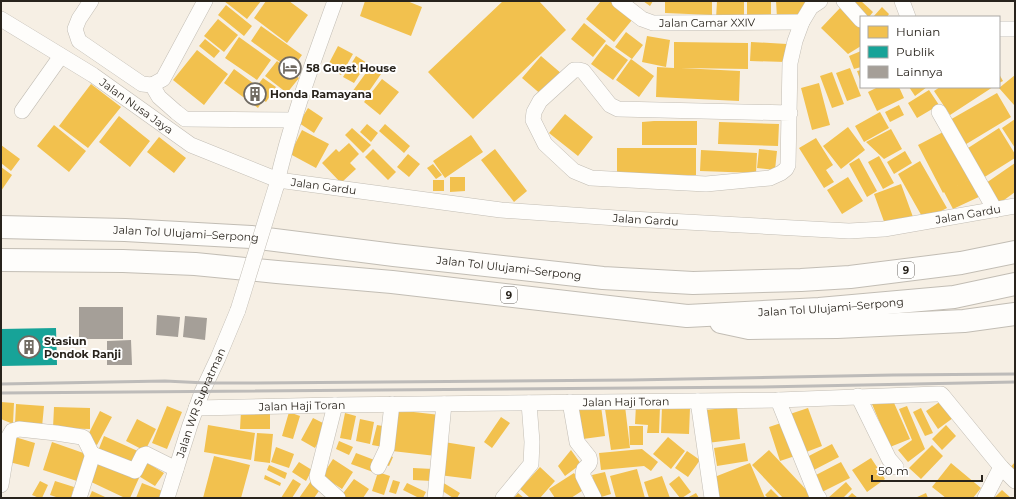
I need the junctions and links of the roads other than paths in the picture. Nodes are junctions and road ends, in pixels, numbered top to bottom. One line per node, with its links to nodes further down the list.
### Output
1 (91, 1): 15 (street)
2 (206, 1): 15 (street)
3 (335, 1): 19 (street, Jalan WR Supratman)
4 (620, 1): 11 (street, Jalan Camar XXIV)
5 (820, 1): 11 (street)
6 (844, 1): 10 (street)
7 (902, 1): 8 (street)
8 (908, 16)
9 (1, 19): 14 (street, Jalan Nusa Jaya)
10 (860, 19)
11 (802, 22): 18 (street)
12 (1000, 29): 13 (street)
13 (1015, 29)
14 (61, 56): 16 (street); 20 (street, Jalan Nusa Jaya)
15 (152, 85): 19 (street)
16 (22, 111)
17 (939, 112): 22 (street)
18 (790, 113): 18 (street)
19 (294, 120): 20 (street, Jalan WR Supratman)
20 (277, 184): 22 (street, Jalan Gardu); 39 (street, Jalan WR Supratman, bridge)
21 (1015, 206): 22 (street, Jalan Gardu)
22 (995, 210)
23 (1, 227): 27 (highway, Jalan Tol Ulujami–Serpong / 9)
24 (1015, 237): 27 (highway)
25 (1015, 252): 27 (highway, Jalan Tol Ulujami–Serpong / 9)
26 (1, 260): 30 (highway, Jalan Tol Ulujami–Serpong / 9)
27 (961, 263)
28 (1015, 284): 30 (highway, Jalan Tol Ulujami–Serpong / 9)
29 (1015, 314): 30 (highway)
30 (687, 316)
31 (858, 396): 32 (street, Jalan Haji Toran); 42 (street); 43 (street, Jalan Haji Toran)
32 (778, 400): 33 (street, Jalan Haji Toran); 56 (street)
33 (698, 401): 34 (street, Jalan Haji Toran); 55 (street)
34 (570, 402): 35 (street, Jalan Haji Toran); 48 (street)
35 (529, 403): 37 (street, Jalan Haji Toran); 54 (street)
36 (392, 404): 37 (street, Jalan Haji Toran); 38 (street, Jalan Haji Toran); 41 (street)
37 (444, 404): 53 (street)
38 (335, 405): 39 (street, Jalan Haji Toran); 52 (street)
39 (196, 408): 44 (street, Jalan WR Supratman)
40 (93, 454): 44 (street); 46 (street); 50 (street)
41 (378, 467)
42 (896, 467)
43 (1001, 467): 45 (street, Jalan Haji Toran); 57 (street)
44 (176, 469): 51 (street, Jalan WR Supratman)
45 (1015, 481)
46 (1, 485)
47 (1, 495): 49 (street)
48 (588, 495)
49 (3, 498)
50 (78, 498)
51 (168, 498)
52 (338, 498)
53 (436, 498)
54 (503, 498)
55 (712, 498)
56 (819, 498)
57 (985, 498)

